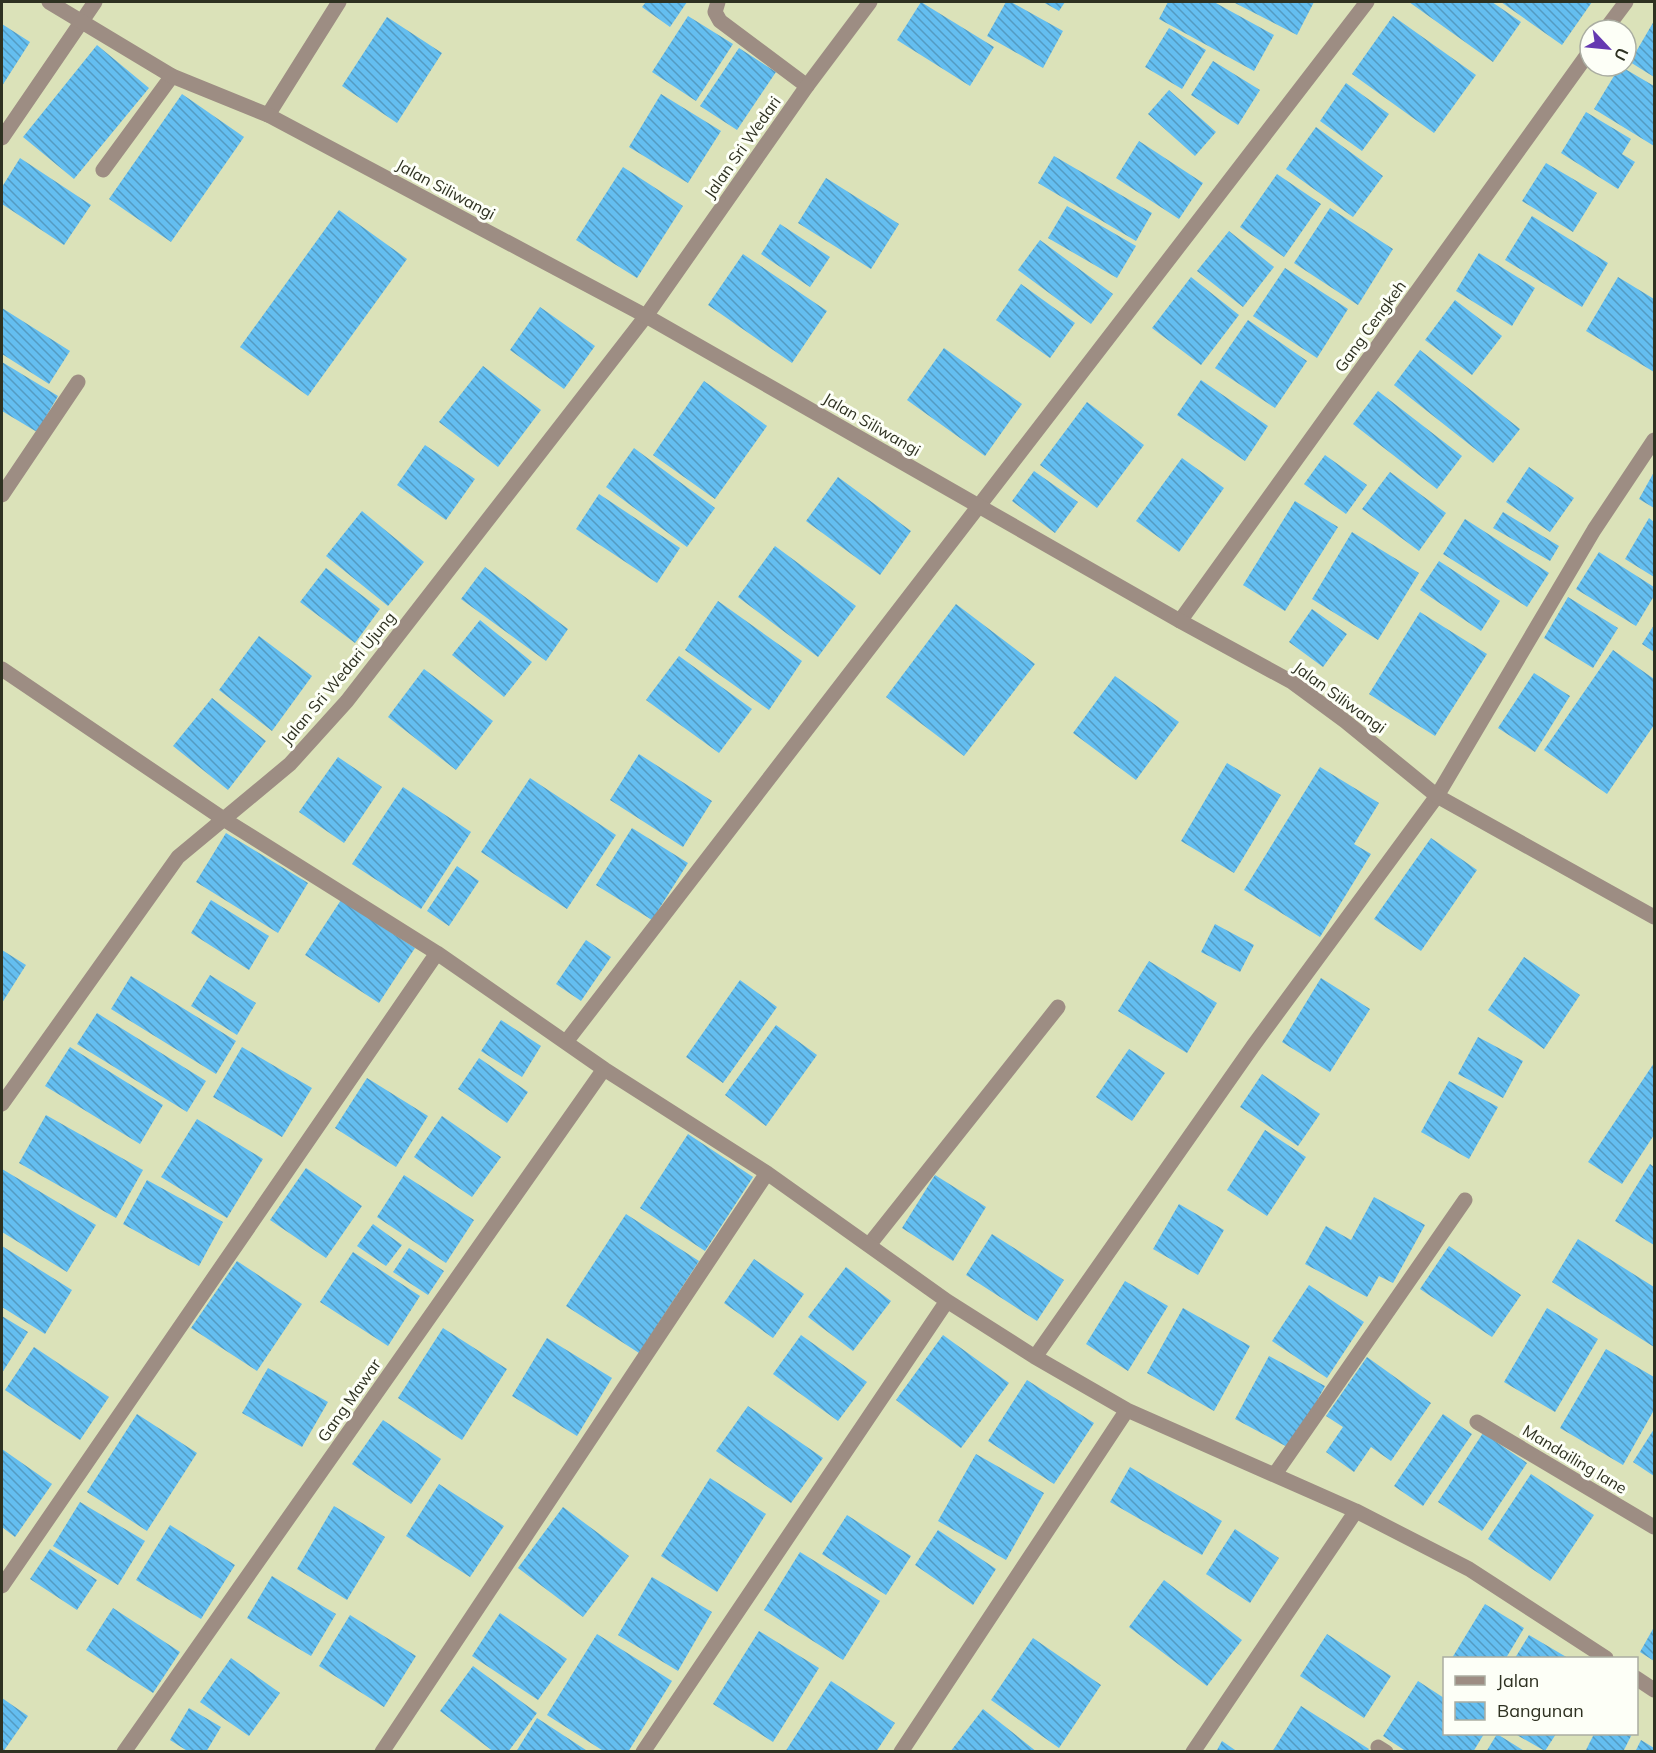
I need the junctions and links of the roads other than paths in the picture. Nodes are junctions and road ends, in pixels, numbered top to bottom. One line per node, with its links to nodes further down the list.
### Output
1 (49, 2): 9 (street, Jalan Siliwangi)
2 (95, 2): 9 (street)
3 (339, 2): 13 (street)
4 (718, 2): 12 (street)
5 (870, 2): 12 (street, Jalan Sri Wedari)
6 (1367, 2): 20 (street)
7 (1626, 2): 8 (street)
8 (1614, 18)
9 (80, 21): 11 (street, Jalan Siliwangi); 14 (street)
10 (1578, 68): 21 (street, Gang Cengkeh)
11 (172, 76): 13 (street, Jalan Siliwangi); 15 (street)
12 (807, 86): 16 (street, Jalan Sri Wedari)
13 (268, 115): 16 (street, Jalan Siliwangi)
14 (2, 138)
15 (104, 170)
16 (646, 316): 20 (street, Jalan Siliwangi); 24 (street, Jalan Sri Wedari Ujung)
17 (78, 382): 19 (street)
18 (1654, 440): 23 (street)
19 (2, 495)
20 (979, 506): 21 (street, Jalan Siliwangi); 28 (street)
21 (1180, 621): 23 (street, Jalan Siliwangi)
22 (2, 669): 24 (street)
23 (1437, 796): 25 (street, Jalan Siliwangi); 35 (street)
24 (225, 820): 26 (street); 30 (street, Jalan Sri Wedari Ujung)
25 (1654, 917)
26 (437, 953): 28 (street); 41 (street)
27 (1058, 1007): 33 (street)
28 (566, 1042): 29 (street)
29 (604, 1069): 31 (street); 45 (street, Gang Mawar)
30 (2, 1104)
31 (767, 1173): 33 (street); 46 (street)
32 (1465, 1200): 38 (street)
33 (870, 1245): 34 (street)
34 (947, 1301): 35 (street); 47 (street)
35 (1035, 1357): 36 (street)
36 (1127, 1410): 38 (street); 48 (street)
37 (1477, 1422): 40 (street, Mandailing lane)
38 (1275, 1474): 39 (street)
39 (1356, 1511): 42 (street); 49 (street)
40 (1654, 1527)
41 (2, 1586)
42 (1603, 1657)
43 (1638, 1679): 44 (street)
44 (1654, 1690)
45 (124, 1752)
46 (382, 1752)
47 (642, 1752)
48 (901, 1752)
49 (1193, 1752)

